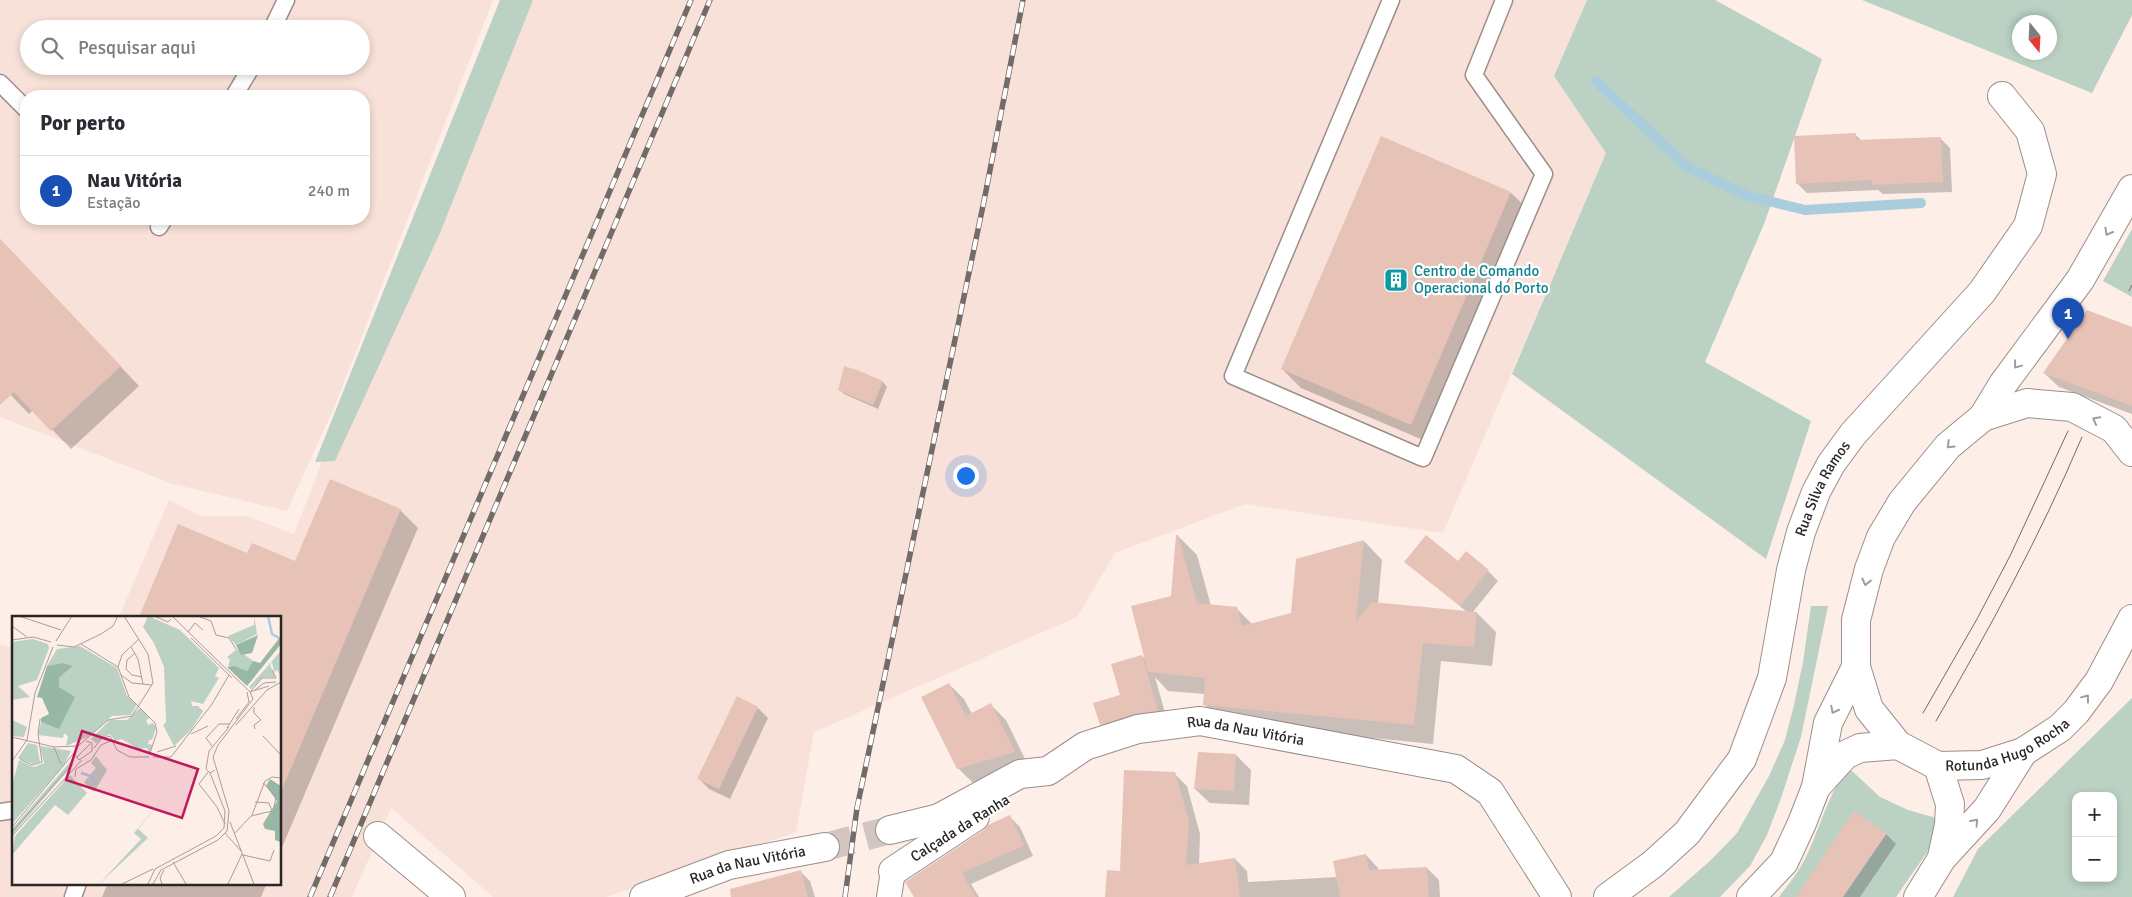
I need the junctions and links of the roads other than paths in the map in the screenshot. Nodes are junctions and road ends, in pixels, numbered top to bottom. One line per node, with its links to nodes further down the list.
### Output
1 (286, 0): 4 (lane)
2 (1391, 0): 3 (lane)
3 (1504, 0)
4 (276, 20)
5 (247, 75): 7 (lane)
6 (0, 83): 9 (lane)
7 (238, 90)
8 (2002, 96): 30 (street, Rua Silva Ramos)
9 (20, 103)
10 (2132, 189): 11 (street, one-way to 11)
11 (1984, 416): 12 (street, Rotunda Hugo Rocha, one-way to 11); 14 (street, Rotunda Hugo Rocha, one-way to 14)
12 (2132, 452)
13 (2131, 625): 16 (street, Rotunda Hugo Rocha, one-way to 13)
14 (1856, 667): 15 (street, Rotunda Hugo Rocha); 19 (street, one-way to 19)
15 (1898, 745): 17 (street, Rotunda Hugo Rocha); 19 (street)
16 (2023, 752): 17 (street, Rotunda Hugo Rocha); 23 (street, one-way to 16)
17 (1938, 766): 23 (street)
18 (1048, 771): 20 (street, Rua da Nau Vitória); 25 (street, Calçada da Ranha); 29 (street, Rua da Nau Vitória)
19 (1816, 787): 31 (street)
20 (890, 830)
21 (378, 836): 27 (street)
22 (825, 847): 28 (street, Rua da Nau Vitória)
23 (1942, 858): 32 (street)
24 (78, 884): 26 (lane)
25 (890, 888)
26 (73, 897)
27 (451, 897)
28 (644, 897)
29 (1557, 897)
30 (1608, 897)
31 (1751, 897)
32 (1918, 897)

